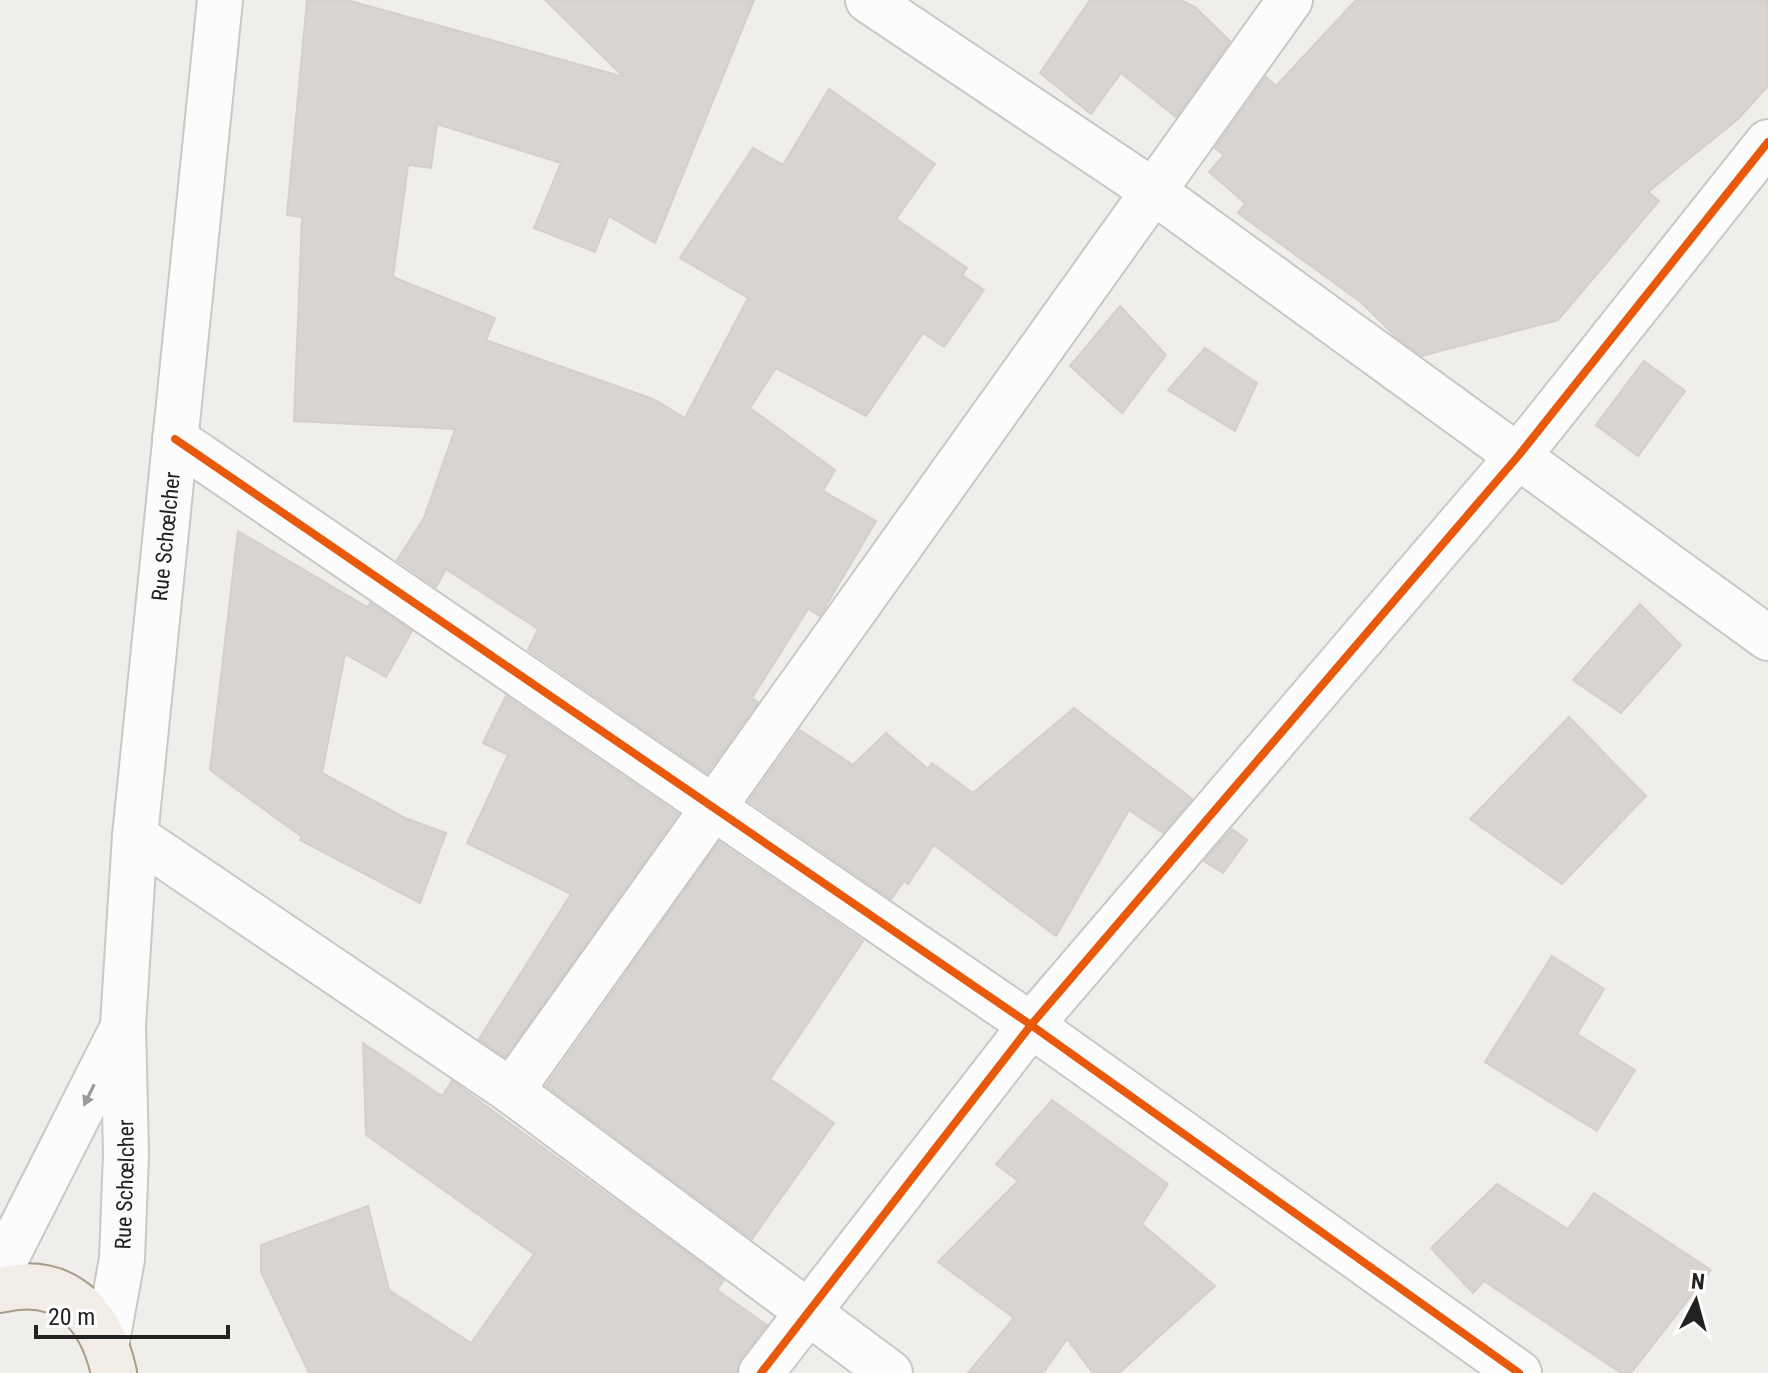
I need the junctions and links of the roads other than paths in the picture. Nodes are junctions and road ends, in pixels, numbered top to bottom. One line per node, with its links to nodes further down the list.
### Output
1 (220, 0): 6 (street, Rue Schœlcher)
2 (868, 0): 5 (street)
3 (1290, 0): 5 (street)
4 (1768, 142): 7 (street)
5 (1153, 191): 7 (street); 9 (street)
6 (175, 439): 9 (street); 10 (street, Rue Schœlcher)
7 (1519, 455): 8 (street); 12 (street)
8 (1768, 638)
9 (713, 807): 12 (street); 13 (street)
10 (135, 836): 11 (street, Rue Schœlcher); 13 (street)
11 (123, 1025): 14 (street, Rue Schœlcher, one-way to 14); 17 (street, Rue Schœlcher)
12 (1031, 1025): 16 (street); 20 (street)
13 (511, 1091): 16 (street)
14 (0, 1270)
15 (0, 1290): 17 (main road)
16 (807, 1312): 18 (street); 19 (street)
17 (110, 1357)
18 (761, 1373)
19 (890, 1373)
20 (1519, 1373)

